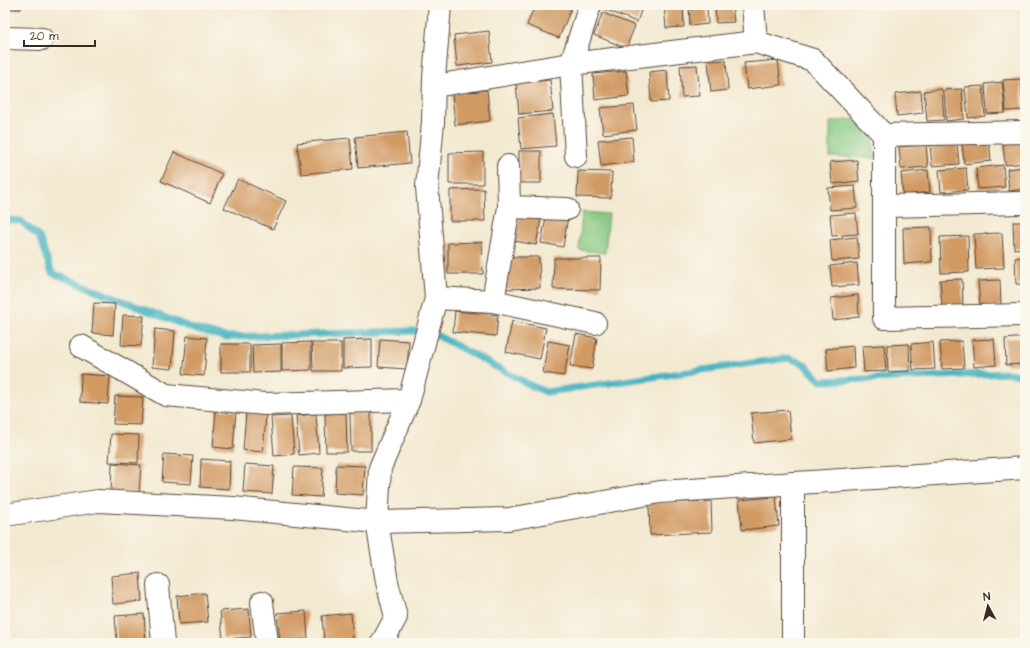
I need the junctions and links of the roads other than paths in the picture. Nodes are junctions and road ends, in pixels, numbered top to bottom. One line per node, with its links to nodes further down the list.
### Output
1 (440, 5): 8 (street)
2 (590, 5): 7 (street)
3 (753, 5): 6 (street)
4 (5, 38): 5 (street)
5 (42, 39)
6 (756, 42): 7 (street); 10 (street)
7 (571, 64): 8 (street); 11 (street)
8 (434, 86): 17 (street)
9 (1025, 132): 10 (street)
10 (884, 135): 14 (street)
11 (576, 156)
12 (508, 166): 15 (street)
13 (1025, 203): 14 (street)
14 (884, 206): 19 (street)
15 (509, 207): 16 (street); 18 (street)
16 (567, 209)
17 (436, 298): 18 (street); 22 (street)
18 (493, 301): 20 (street)
19 (1025, 315)
20 (595, 323)
21 (81, 346): 22 (street)
22 (409, 400): 26 (street)
23 (1025, 468): 24 (street)
24 (793, 483): 26 (street); 32 (street)
25 (5, 515): 26 (street)
26 (377, 522): 31 (street)
27 (158, 585): 29 (street)
28 (262, 602): 30 (street)
29 (163, 643)
30 (267, 643)
31 (382, 643)
32 (793, 643)

